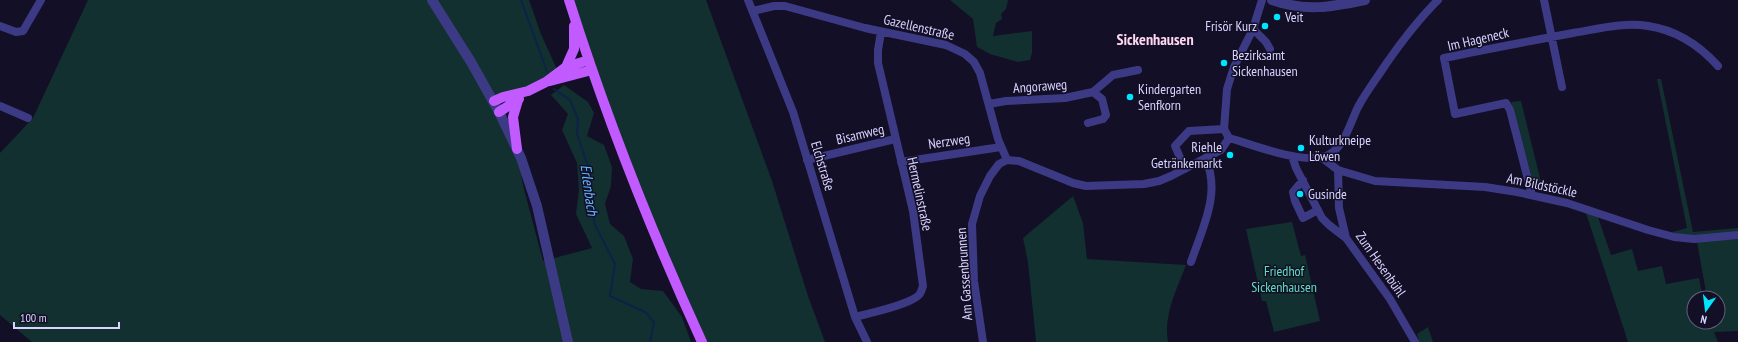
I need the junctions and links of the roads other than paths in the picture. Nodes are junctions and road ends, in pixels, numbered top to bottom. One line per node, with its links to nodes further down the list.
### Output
1 (41, 0): 12 (street)
2 (432, 0): 25 (street)
3 (569, 0): 10 (main road)
4 (748, 0): 11 (street, Elchstraße)
5 (1262, 0): 13 (street)
6 (1272, 0): 7 (street)
7 (1365, 0)
8 (1438, 0): 37 (street)
9 (1544, 0): 15 (street)
10 (572, 10): 17 (main road); 20 (main road)
11 (753, 11): 14 (street, Gazellenstraße); 39 (street, Elchstraße)
12 (0, 26)
13 (1254, 29): 16 (street); 31 (street)
14 (881, 32): 26 (street, Gazellenstraße); 33 (street, Hermelinstraße)
15 (1552, 37): 18 (street); 21 (street); 45 (street, Im Hageneck)
16 (1270, 49)
17 (591, 65): 20 (main road); 52 (main road)
18 (1718, 66)
19 (1138, 70): 23 (street, Angoraweg)
20 (567, 72): 22 (main road)
21 (1562, 87)
22 (528, 91): 24 (main road); 25 (main road)
23 (1093, 92): 26 (street, Angoraweg); 30 (street)
24 (518, 100): 28 (main road); 35 (main road)
25 (494, 101): 28 (street)
26 (989, 104): 34 (street, Gazellenstraße)
27 (0, 106): 29 (street)
28 (499, 112): 35 (street)
29 (28, 118)
30 (1088, 123)
31 (1224, 129): 32 (street); 42 (street)
32 (1229, 138): 36 (street); 38 (street)
33 (895, 139): 39 (street, Bisamweg); 41 (street, Hermelinstraße)
34 (1000, 147): 40 (street, Gazellenstraße); 41 (street, Nerzweg)
35 (517, 148): 51 (street)
36 (1292, 156): 37 (street); 44 (street)
37 (1324, 156): 43 (street)
38 (1205, 158): 42 (street); 49 (street)
39 (807, 160): 50 (street, Elchstraße)
40 (1007, 160): 42 (street); 54 (street, Am Gassenbrunnen)
41 (901, 162): 50 (street, Hermelinstraße)
42 (1185, 169)
43 (1338, 170): 45 (street, Am Bildstöckle); 48 (street, Zum Hesenbühl)
44 (1303, 180): 46 (street); 46 (street)
45 (1532, 195): 47 (street, Am Bildstöckle)
46 (1318, 210): 48 (street)
47 (1738, 235)
48 (1346, 238): 55 (street, Zum Hesenbühl)
49 (1191, 262)
50 (855, 317): 53 (street, Elchstraße)
51 (568, 342)
52 (702, 342)
53 (867, 342)
54 (983, 342)
55 (1415, 342)

